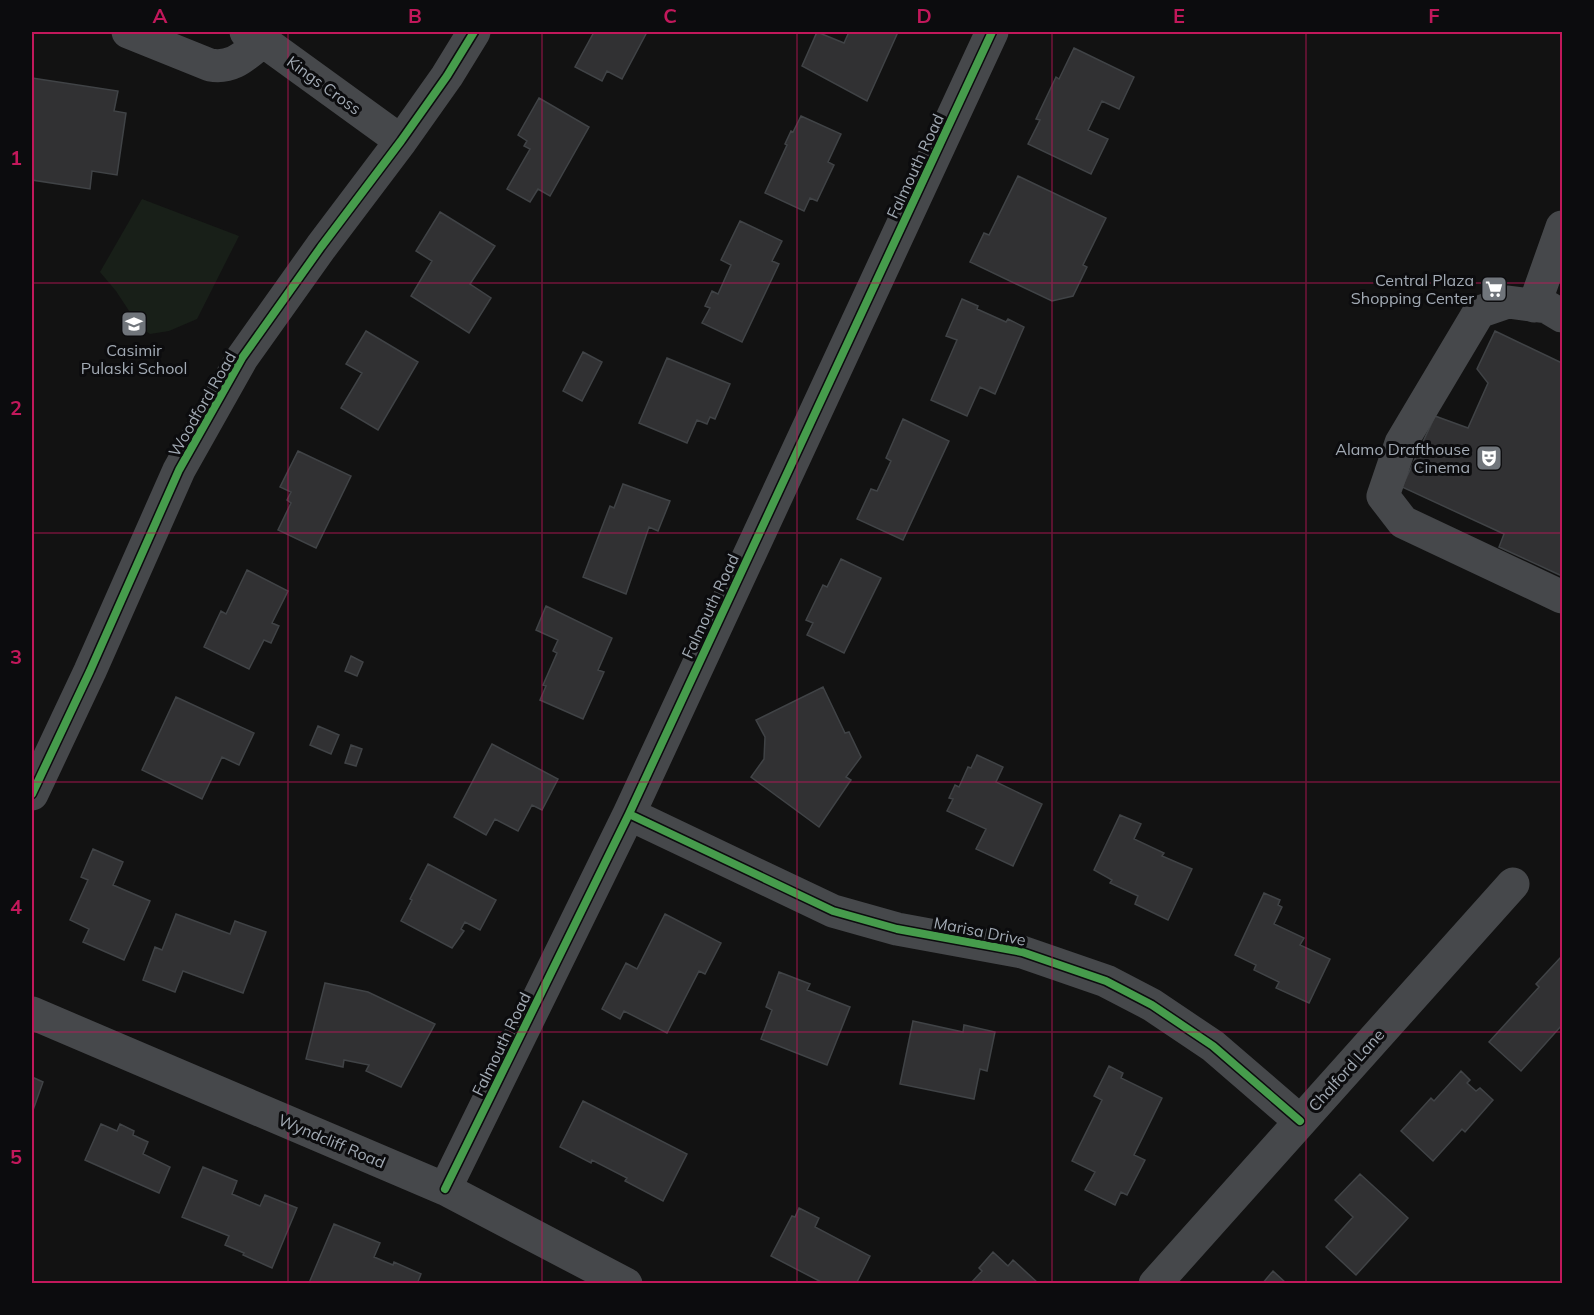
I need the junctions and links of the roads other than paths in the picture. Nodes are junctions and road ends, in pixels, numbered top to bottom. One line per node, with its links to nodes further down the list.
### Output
1 (128, 32): 4 (street)
2 (474, 32): 5 (street, Woodford Road)
3 (992, 32): 10 (street, Falmouth Road)
4 (255, 36): 5 (street, Kings Cross)
5 (401, 141): 9 (street, Woodford Road)
6 (1563, 227): 7 (street)
7 (1548, 311): 8 (street)
8 (1563, 597)
9 (32, 794)
10 (629, 814): 13 (street, Marisa Drive); 14 (street, Falmouth Road)
11 (1513, 884): 13 (street, Chalford Lane)
12 (32, 1013): 14 (street, Wyndcliff Road)
13 (1300, 1121): 16 (street, Chalford Lane)
14 (445, 1189): 15 (street, Wyndcliff Road)
15 (626, 1284)
16 (1155, 1284)

